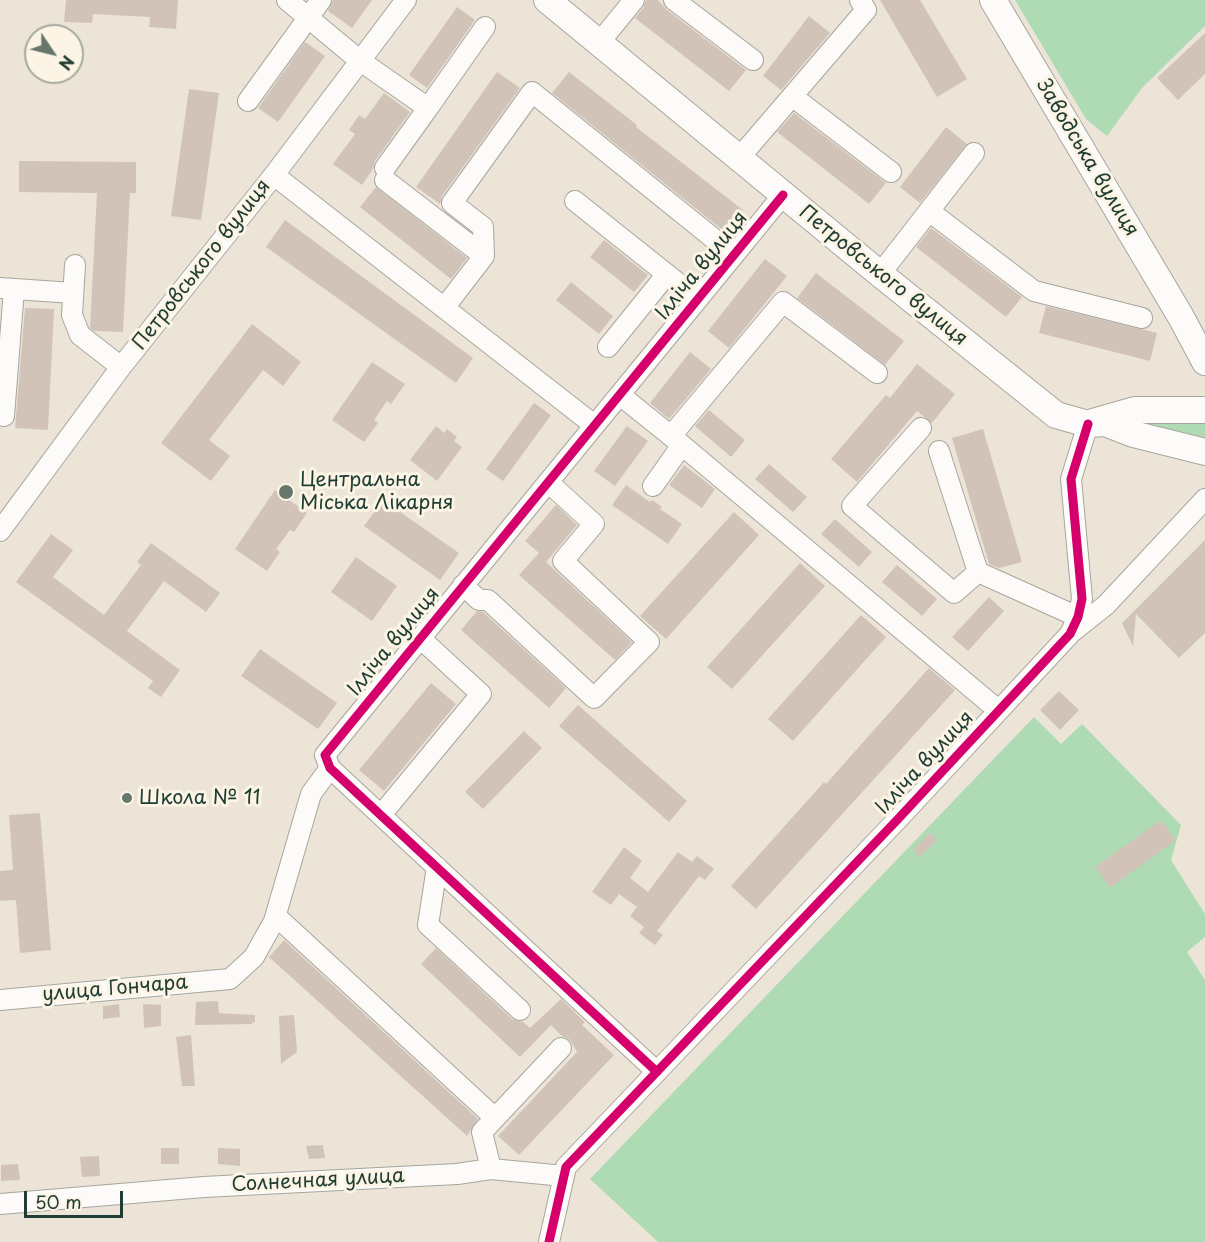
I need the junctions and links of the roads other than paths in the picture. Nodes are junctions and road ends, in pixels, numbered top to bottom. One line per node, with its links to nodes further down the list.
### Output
1 (287, 0): 9 (street)
2 (321, 0): 9 (street)
3 (406, 0): 12 (street, Петровського вулиця)
4 (547, 0): 11 (main road, Петровського вулиця)
5 (634, 0): 11 (street)
6 (674, 0): 13 (street)
7 (860, 0): 14 (street)
8 (993, 0): 33 (main road, Заводська вулиця)
9 (309, 18): 12 (street); 15 (street)
10 (484, 27): 16 (street)
11 (599, 43): 18 (main road, Петровського вулиця)
12 (359, 60): 16 (street); 20 (street, Петровського вулиця)
13 (753, 60)
14 (792, 96): 18 (street); 19 (street)
15 (248, 101)
16 (428, 108): 25 (street)
17 (974, 153): 23 (street)
18 (740, 158): 21 (main road, Петровського вулиця)
19 (891, 172)
20 (274, 175): 32 (street); 38 (street, Петровського вулиця)
21 (783, 195): 24 (street, Ілліча вулиця); 28 (main road, Петровського вулиця)
22 (575, 201): 27 (street)
23 (929, 210): 28 (street); 34 (street)
24 (734, 255): 25 (street); 31 (street, Ілліча вулиця)
25 (484, 256): 32 (street)
26 (75, 265): 30 (street)
27 (667, 274): 31 (street); 36 (street)
28 (879, 274): 43 (main road, Петровського вулиця)
29 (7, 288): 30 (street); 42 (street)
30 (73, 293): 38 (street)
31 (698, 299): 40 (street, Ілліча вулиця)
32 (444, 308): 44 (street)
33 (1181, 317): 35 (main road); 37 (main road, Заводська вулиця)
34 (1142, 318)
35 (1205, 333)
36 (608, 347)
37 (1205, 362)
38 (121, 367): 52 (street, Петровського вулиця)
39 (877, 373): 46 (street)
40 (620, 395): 44 (street, Ілліча вулиця); 46 (street, Ілліча вулиця)
41 (1205, 410): 43 (main road)
42 (4, 416)
43 (1088, 424): 48 (main road, Петровського вулиця); 55 (street)
44 (594, 425): 49 (street, Ілліча вулиця)
45 (921, 428): 53 (street)
46 (677, 440): 50 (street); 57 (street, Ілліча вулиця)
47 (939, 451): 53 (street)
48 (1205, 452)
49 (548, 482): 54 (street, Ілліча вулиця); 54 (street)
50 (653, 486)
51 (1205, 499): 55 (street, Ілліча вулиця)
52 (0, 531)
53 (978, 572): 55 (street)
54 (463, 585): 56 (street, Ілліча вулиця)
55 (1074, 625): 57 (street, Ілліча вулиця)
56 (420, 638): 58 (street, Ілліча вулиця); 59 (street)
57 (998, 710): 65 (street, Ілліча вулиця)
58 (330, 768): 59 (street); 61 (street)
59 (381, 815): 60 (street)
60 (437, 867): 63 (street); 65 (street)
61 (276, 916): 62 (street, улица Гончара); 66 (street)
62 (0, 1000)
63 (520, 1010)
64 (561, 1048): 66 (street)
65 (657, 1072): 68 (street, Ілліча вулиця)
66 (495, 1118): 67 (street)
67 (491, 1169): 68 (street, Солнечная улица); 69 (street, Солнечная улица)
68 (564, 1176): 70 (street, Ілліча вулиця)
69 (0, 1204)
70 (549, 1242)

